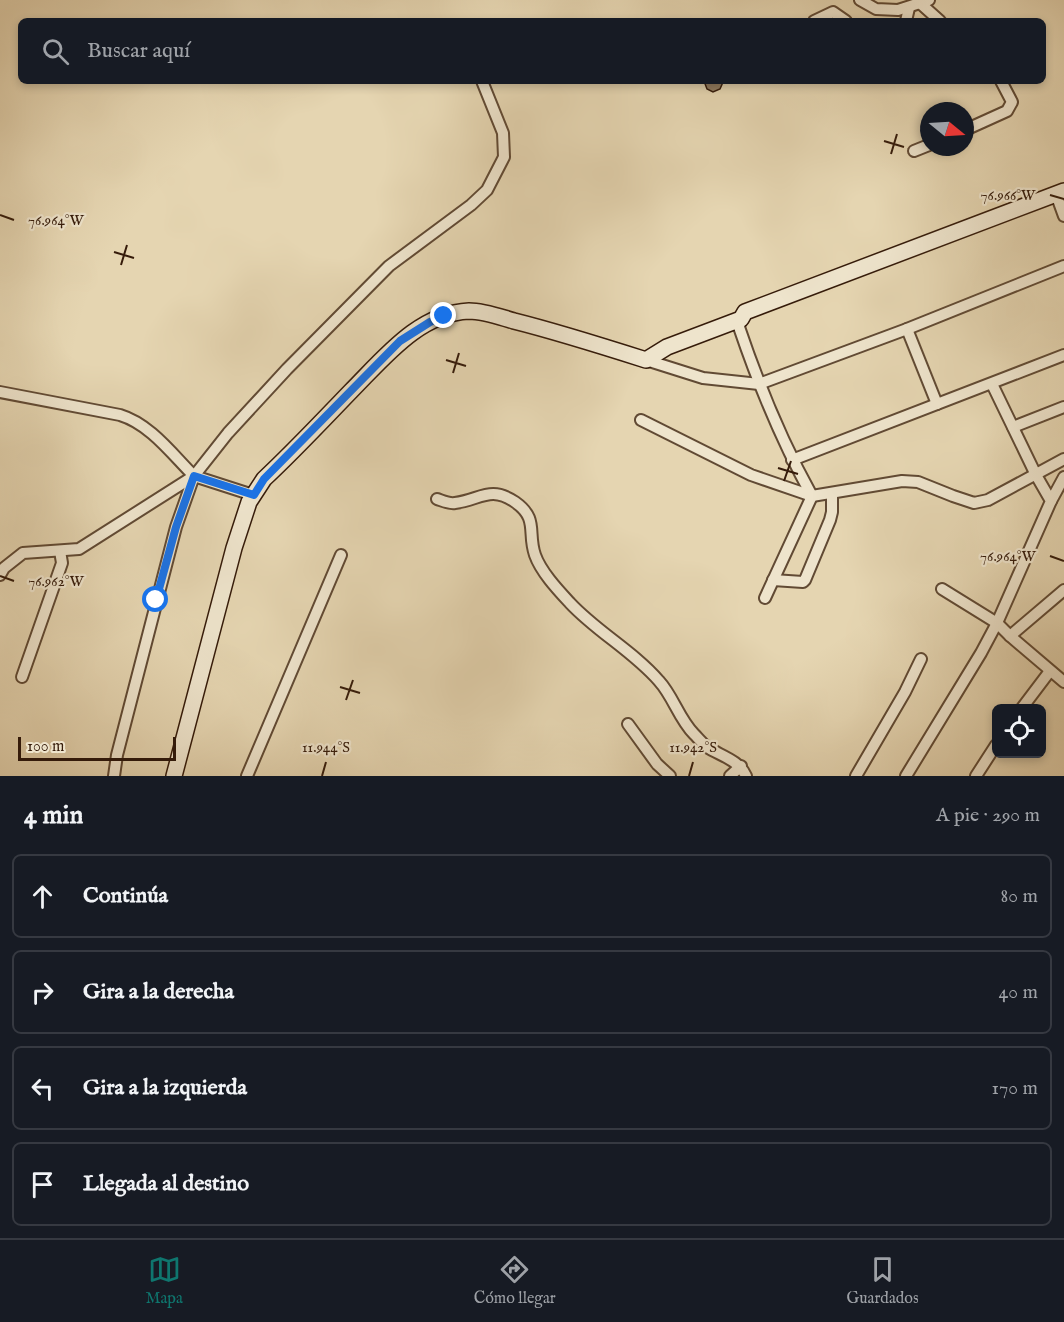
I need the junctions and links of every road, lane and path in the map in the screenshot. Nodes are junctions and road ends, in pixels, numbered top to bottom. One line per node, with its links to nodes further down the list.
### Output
1 (860, 0): 3 (street)
2 (925, 2): 3 (street); 7 (street)
3 (909, 8): 6 (street)
4 (820, 18): 5 (street)
5 (842, 18)
6 (907, 18)
7 (938, 18)
8 (484, 84): 30 (street)
9 (1003, 84): 10 (street)
10 (974, 126)
11 (920, 149): 12 (street)
12 (914, 151)
13 (1060, 193): 14 (street); 16 (street)
14 (1064, 216)
15 (1064, 266): 17 (street)
16 (741, 319): 19 (street); 20 (street)
17 (907, 329): 20 (street); 23 (street)
18 (1064, 355): 21 (street)
19 (646, 360): 20 (street); 33 (street)
20 (759, 384): 28 (street)
21 (992, 384): 23 (street); 26 (street)
22 (0, 392): 30 (street)
23 (937, 404): 28 (street)
24 (1064, 407): 26 (street)
25 (641, 420): 34 (street)
26 (1013, 427): 29 (street)
27 (1064, 459): 29 (street)
28 (792, 460): 34 (street)
29 (1036, 475): 32 (street); 36 (street)
30 (194, 476): 33 (street); 37 (street); 54 (street)
31 (1064, 477): 36 (street)
32 (832, 493): 34 (street); 40 (street)
33 (254, 495): 55 (street)
34 (812, 496): 40 (street)
35 (437, 499): 53 (street)
36 (1051, 501): 44 (street)
37 (60, 551): 39 (street); 48 (street)
38 (341, 555): 56 (street)
39 (0, 575)
40 (773, 580): 43 (street)
41 (942, 589): 44 (street)
42 (1064, 590): 45 (street)
43 (765, 597)
44 (997, 623): 45 (street); 60 (street)
45 (1010, 636): 47 (street)
46 (921, 659): 59 (street)
47 (1050, 671): 49 (street); 50 (street)
48 (22, 677)
49 (1064, 682)
50 (1025, 704)
51 (628, 724): 57 (street)
52 (992, 751): 61 (street)
53 (744, 771): 58 (street)
54 (114, 776)
55 (174, 776)
56 (247, 776)
57 (670, 776)
58 (730, 776)
59 (856, 776)
60 (906, 776)
61 (976, 776)

